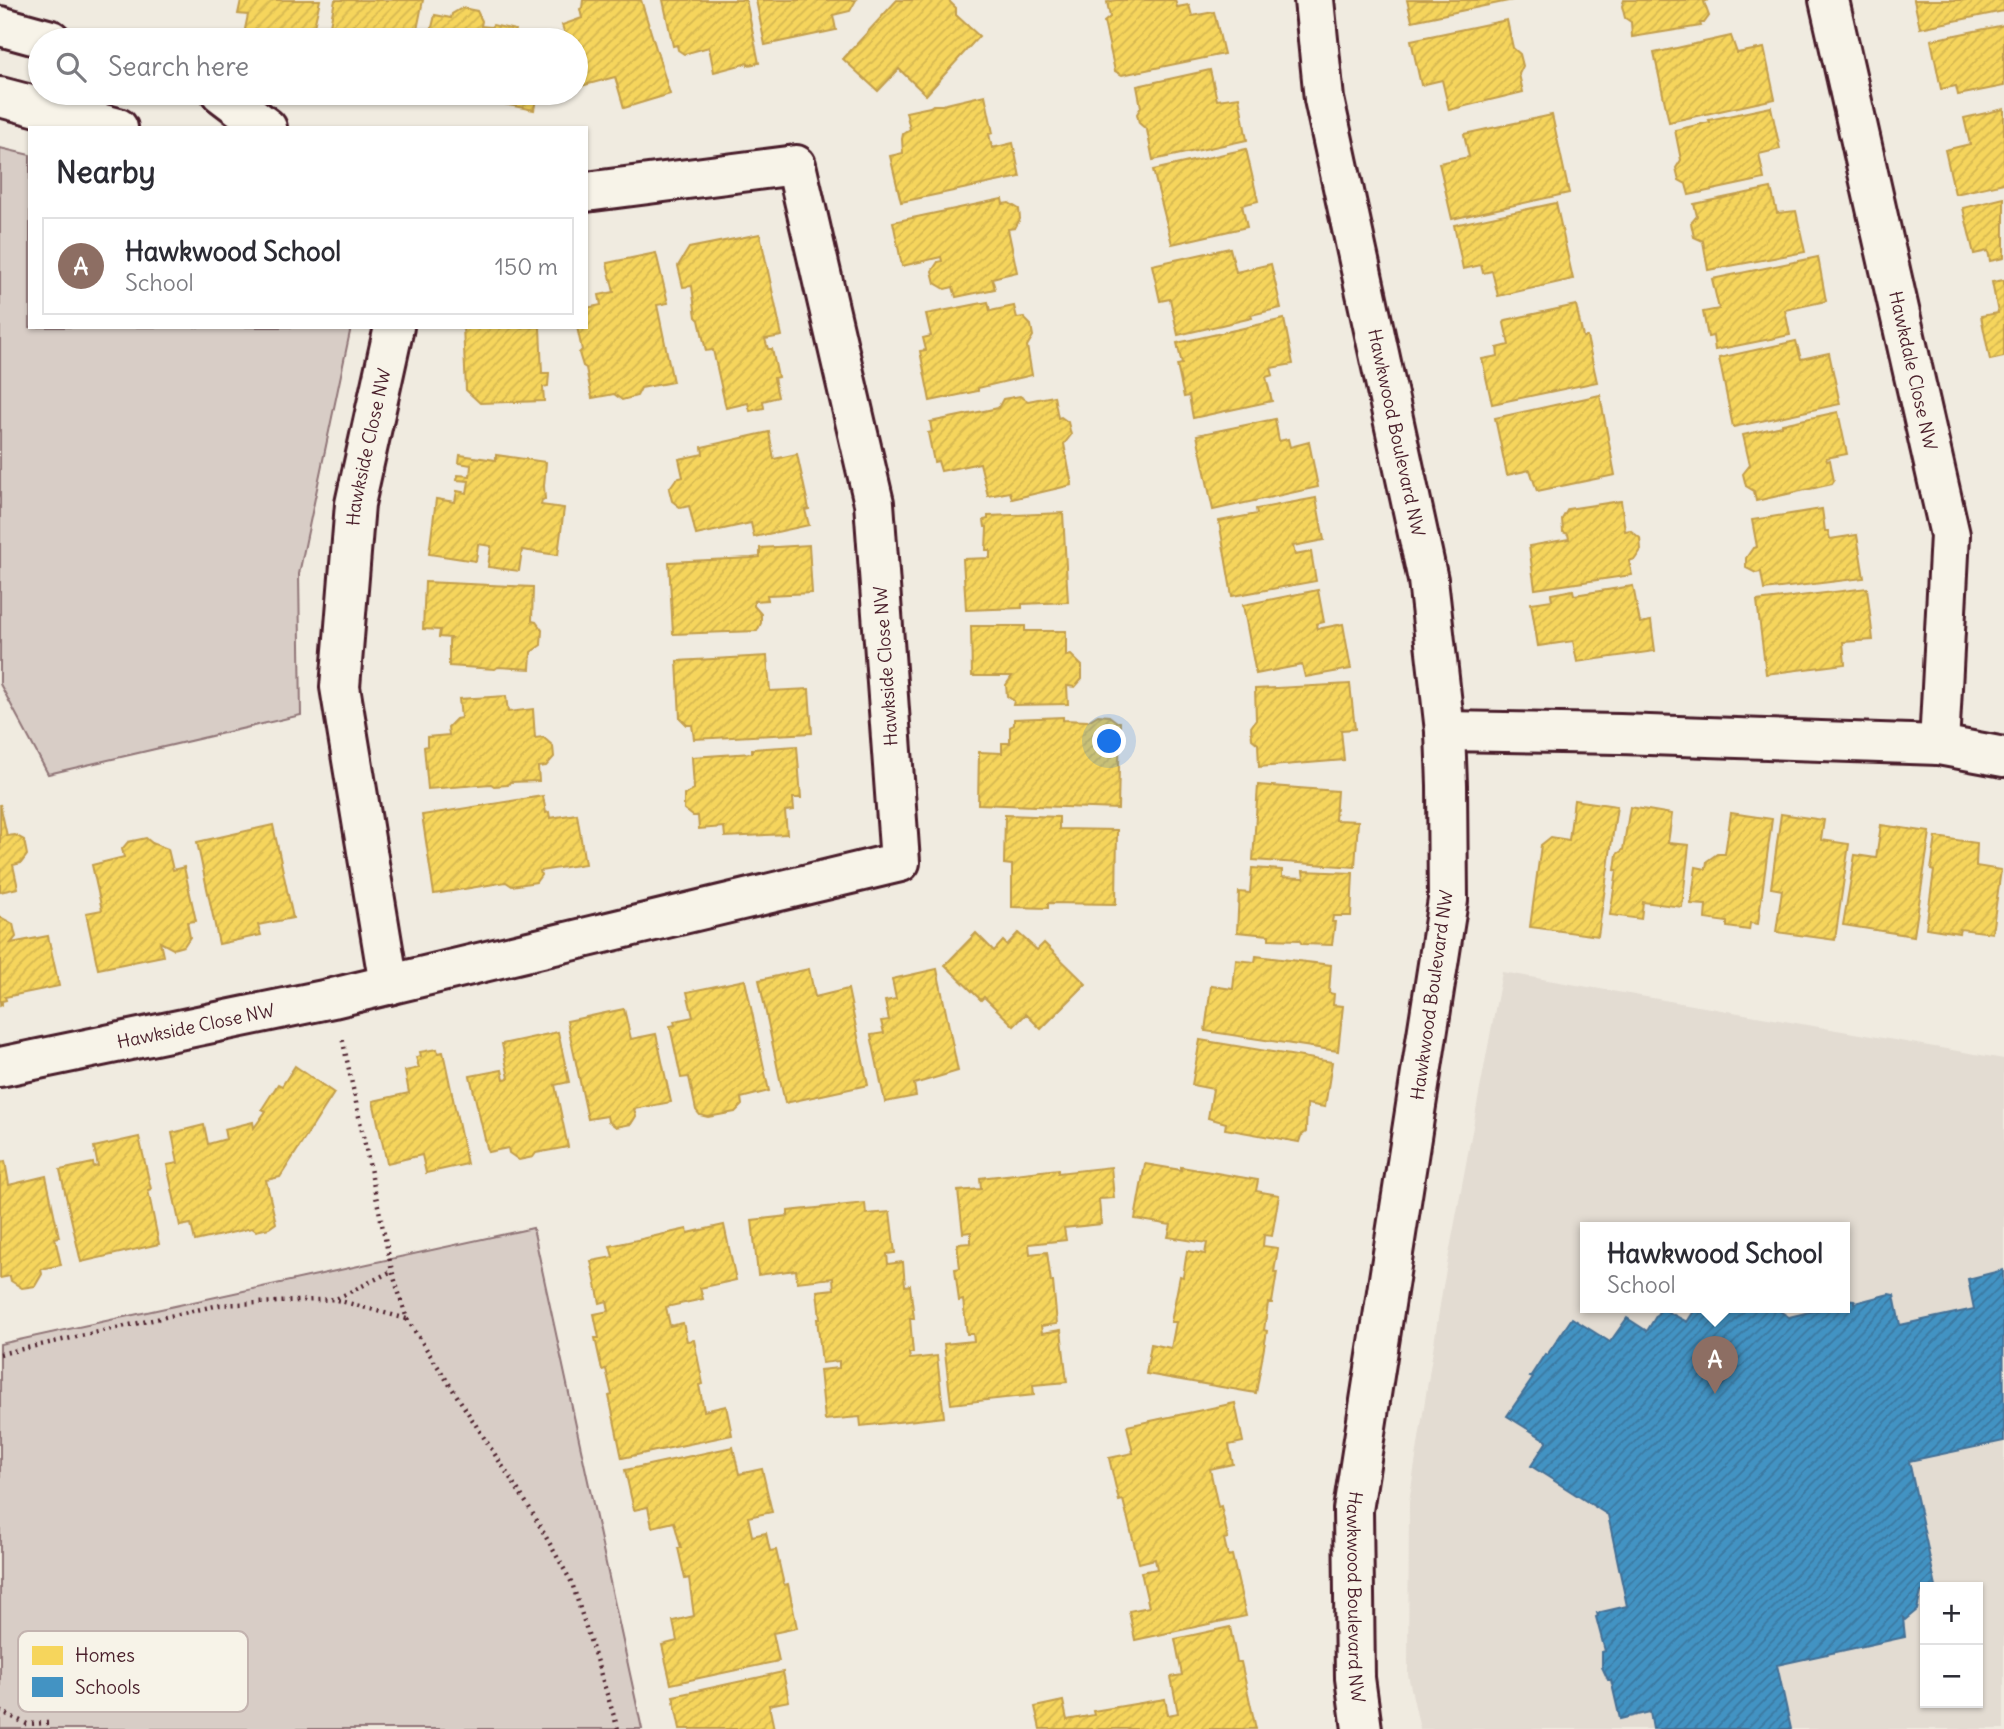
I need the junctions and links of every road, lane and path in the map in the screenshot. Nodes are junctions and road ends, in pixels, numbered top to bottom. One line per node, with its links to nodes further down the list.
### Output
1 (1289, 0): 7 (street, Hawkwood Boulevard NW)
2 (1314, 0): 7 (street, Hawkwood Boulevard NW)
3 (1829, 0): 16 (street, Hawkdale Close NW)
4 (0, 26): 5 (street)
5 (28, 34)
6 (0, 97): 8 (street)
7 (1324, 99): 15 (street, Hawkwood Boulevard NW)
8 (28, 104)
9 (30, 105): 11 (street)
10 (237, 105): 12 (street)
11 (110, 126)
12 (264, 126)
13 (588, 192): 18 (street, Hawkside Close NW)
14 (394, 329): 18 (street, Hawkside Close NW)
15 (1445, 732): 16 (street); 28 (street, Hawkwood Boulevard NW)
16 (1939, 745): 17 (street)
17 (2004, 757)
18 (389, 985): 20 (street, Hawkside Close NW)
19 (342, 1035): 21 (path)
20 (0, 1067)
21 (392, 1271): 22 (path); 23 (path)
22 (336, 1299): 23 (path); 24 (path)
23 (407, 1320): 27 (path)
24 (0, 1354)
25 (0, 1711): 26 (path)
26 (48, 1723)
27 (618, 1729)
28 (1362, 1729)

